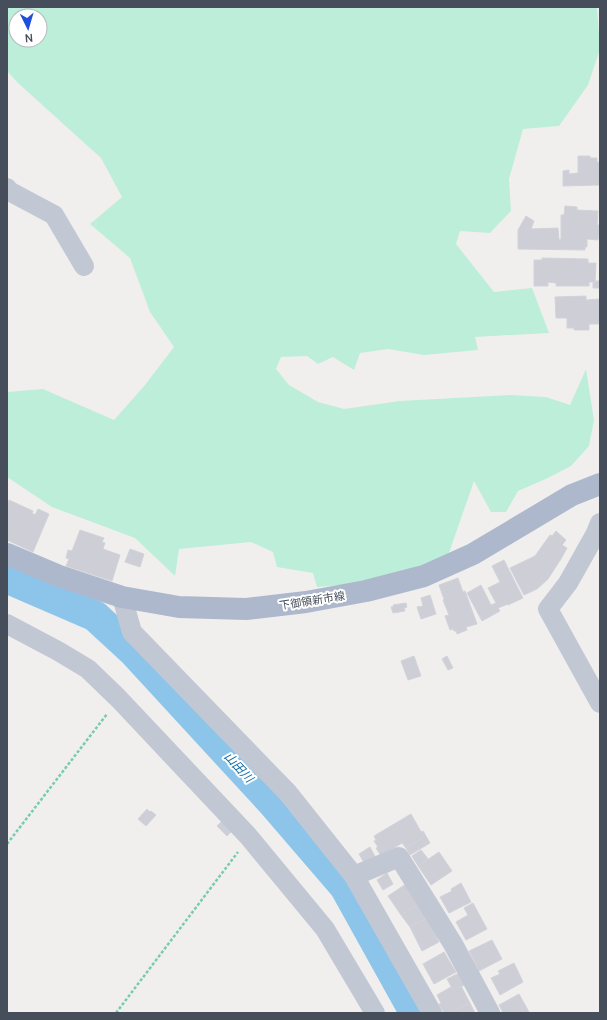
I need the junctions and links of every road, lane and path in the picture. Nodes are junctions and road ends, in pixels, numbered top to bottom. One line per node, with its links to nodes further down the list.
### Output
1 (7, 188): 2 (street)
2 (84, 266)
3 (600, 484): 6 (main road, 下御領新市線)
4 (600, 523): 9 (street)
5 (7, 554): 6 (main road, 下御領新市線)
6 (122, 597): 12 (street)
7 (7, 624): 8 (street)
8 (119, 699): 10 (street); 11 (path)
9 (600, 703)
10 (249, 837): 13 (path); 14 (street)
11 (7, 844)
12 (354, 876): 15 (street); 16 (street)
13 (116, 1013)
14 (375, 1013)
15 (432, 1013)
16 (490, 1013)

